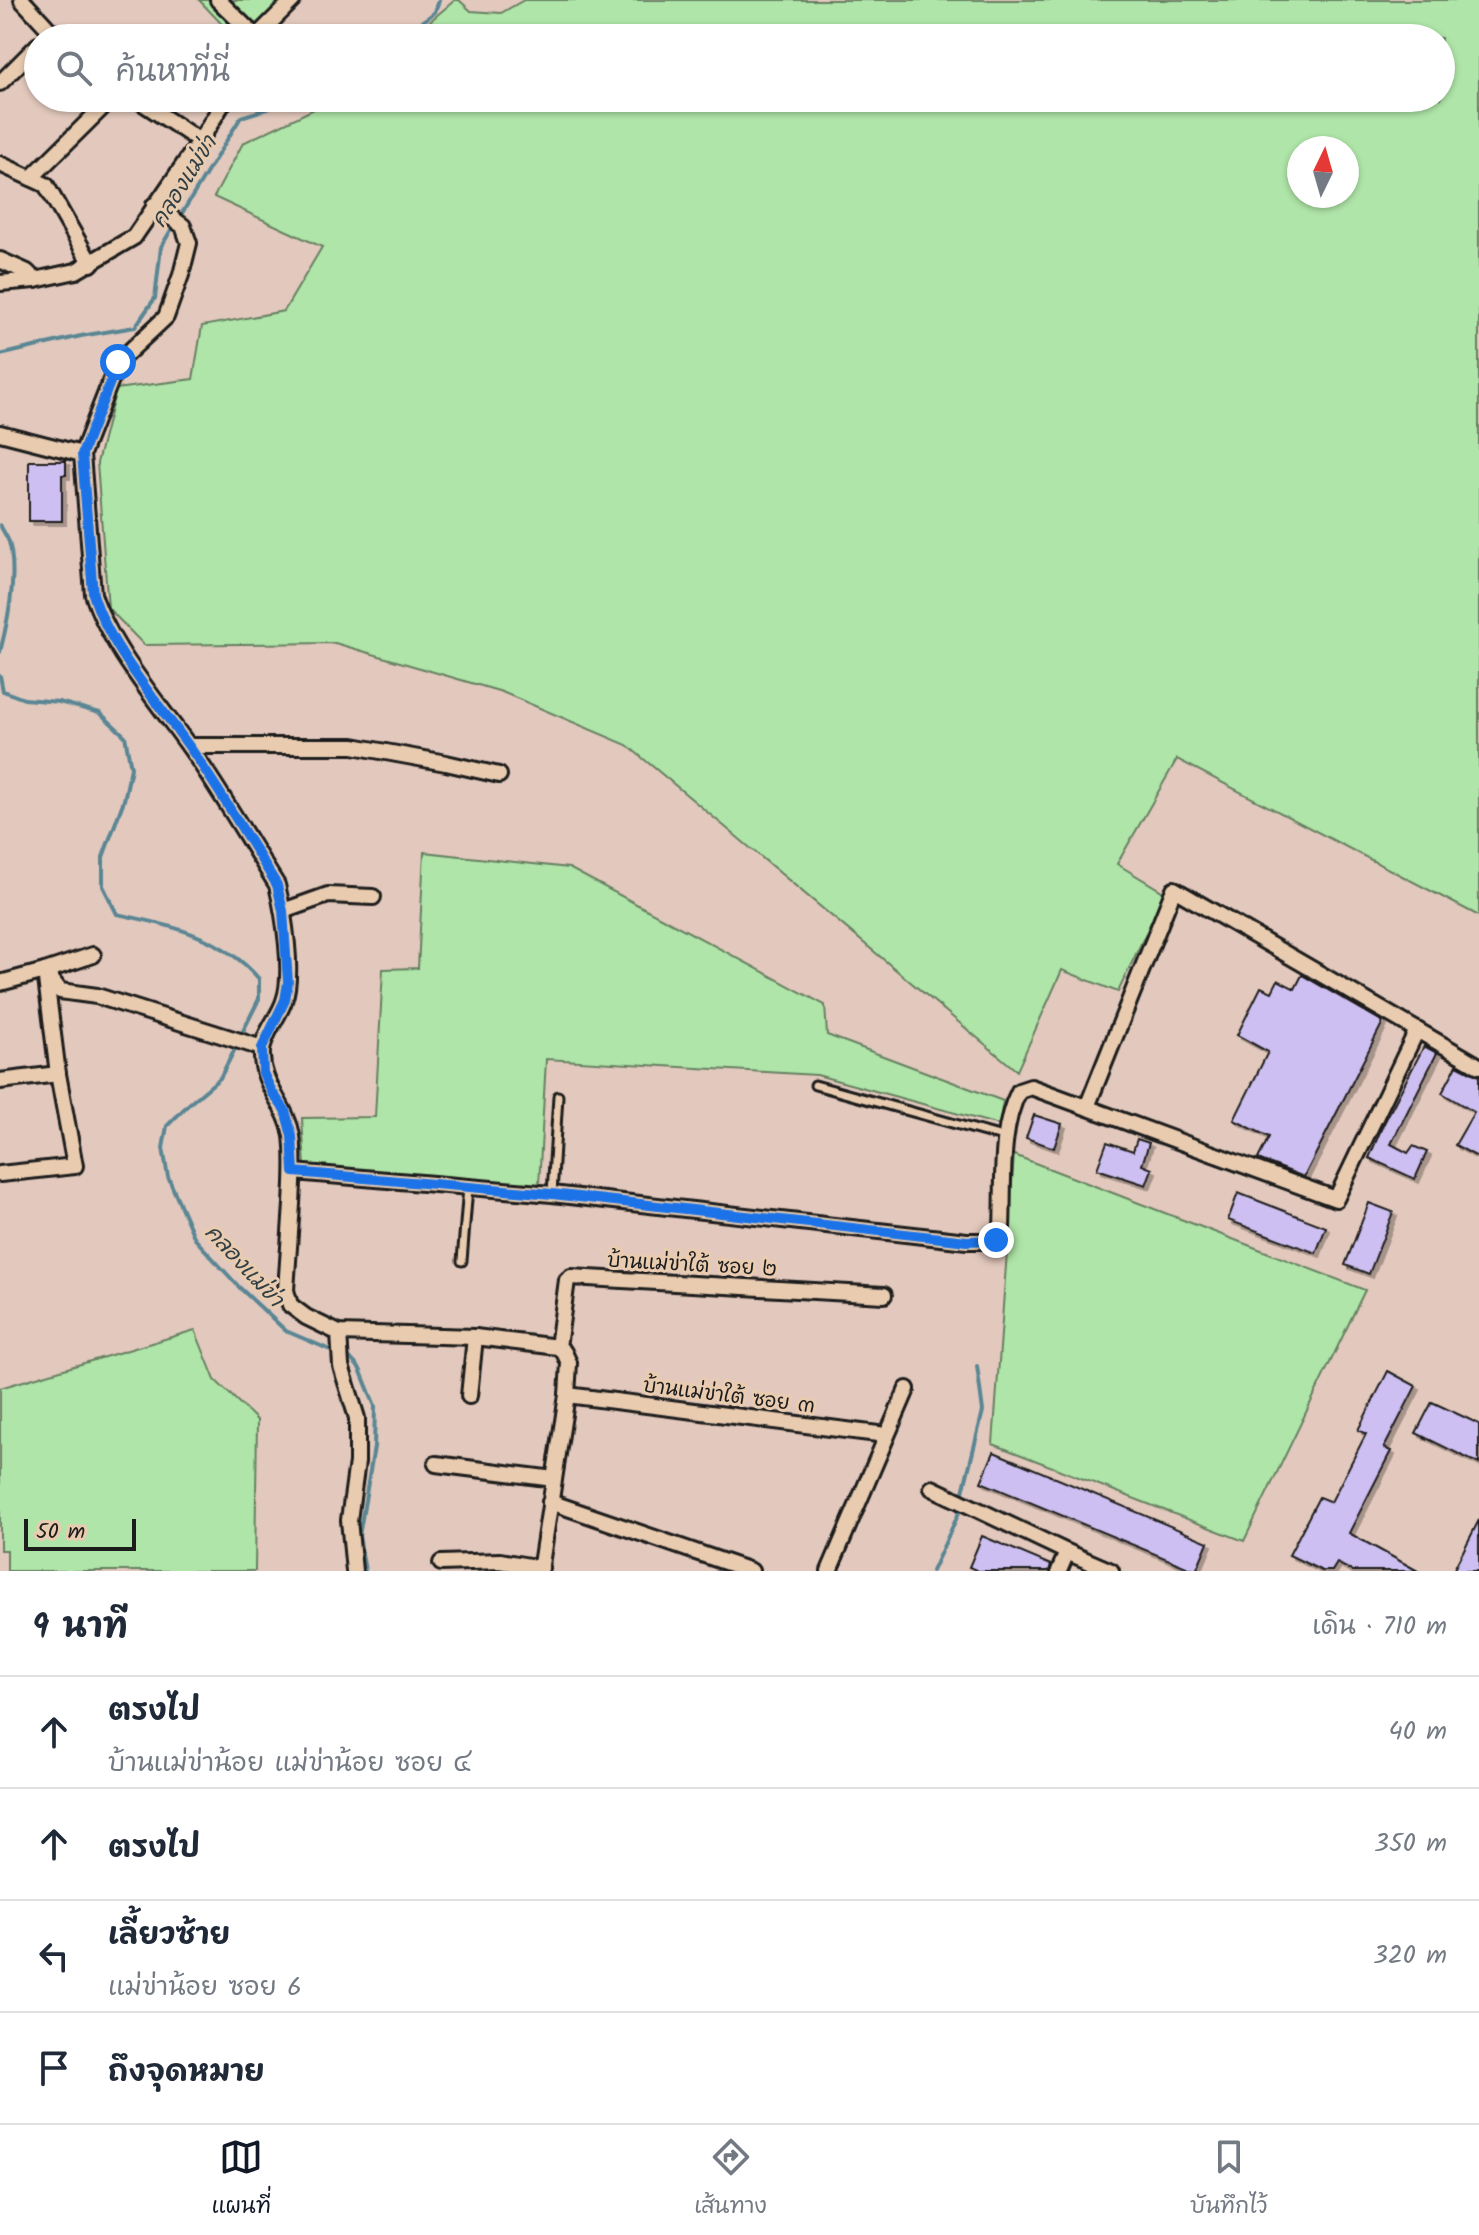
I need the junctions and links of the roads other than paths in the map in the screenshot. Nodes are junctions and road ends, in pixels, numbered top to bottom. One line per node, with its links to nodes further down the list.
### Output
1 (22, 0): 4 (street)
2 (218, 0): 5 (street)
3 (293, 0): 6 (street)
4 (44, 24)
5 (242, 24)
6 (270, 24)
7 (24, 54): 8 (street)
8 (5, 66): 9 (street)
9 (0, 83)
10 (98, 112): 15 (street)
11 (156, 112): 13 (street)
12 (218, 112): 13 (street)
13 (200, 141): 16 (street)
14 (0, 164): 15 (street)
15 (31, 178): 18 (street)
16 (154, 205): 18 (street); 22 (street)
17 (0, 260): 19 (street)
18 (91, 264): 19 (street)
19 (35, 280): 20 (street)
20 (0, 283)
21 (0, 433): 22 (street)
22 (82, 454): 23 (street)
23 (189, 746): 24 (street); 26 (street)
24 (499, 775)
25 (373, 897): 26 (street)
26 (283, 911): 31 (street)
27 (93, 955): 28 (street)
28 (45, 971): 29 (street); 31 (street); 33 (street)
29 (0, 983)
30 (1417, 1030): 32 (street); 37 (street); 37 (street)
31 (256, 1046): 39 (street)
32 (1479, 1066)
33 (58, 1074): 34 (street); 40 (street)
34 (0, 1081)
35 (815, 1085): 38 (lane)
36 (558, 1096): 42 (lane)
37 (1087, 1107): 38 (street)
38 (1006, 1138): 42 (street)
39 (294, 1172): 41 (street); 46 (street)
40 (0, 1174)
41 (468, 1187): 42 (street); 43 (lane)
42 (552, 1194)
43 (462, 1261)
44 (884, 1295): 47 (street, บ้านแม่ข่าใต้ ซอย ๒)
45 (475, 1337): 46 (street); 47 (street); 50 (street)
46 (339, 1338): 59 (street)
47 (558, 1347): 49 (street)
48 (907, 1389): 51 (street)
49 (567, 1395): 51 (street, บ้านแม่ข่าใต้ ซอย ๓); 53 (street)
50 (469, 1396)
51 (886, 1435): 61 (street)
52 (436, 1464): 53 (street)
53 (554, 1479): 55 (street)
54 (932, 1488): 56 (street)
55 (550, 1502): 58 (street); 60 (street)
56 (1067, 1552): 62 (street); 63 (street)
57 (441, 1563): 58 (street)
58 (540, 1570)
59 (354, 1571)
60 (751, 1571)
61 (829, 1571)
62 (1059, 1571)
63 (1111, 1571)

